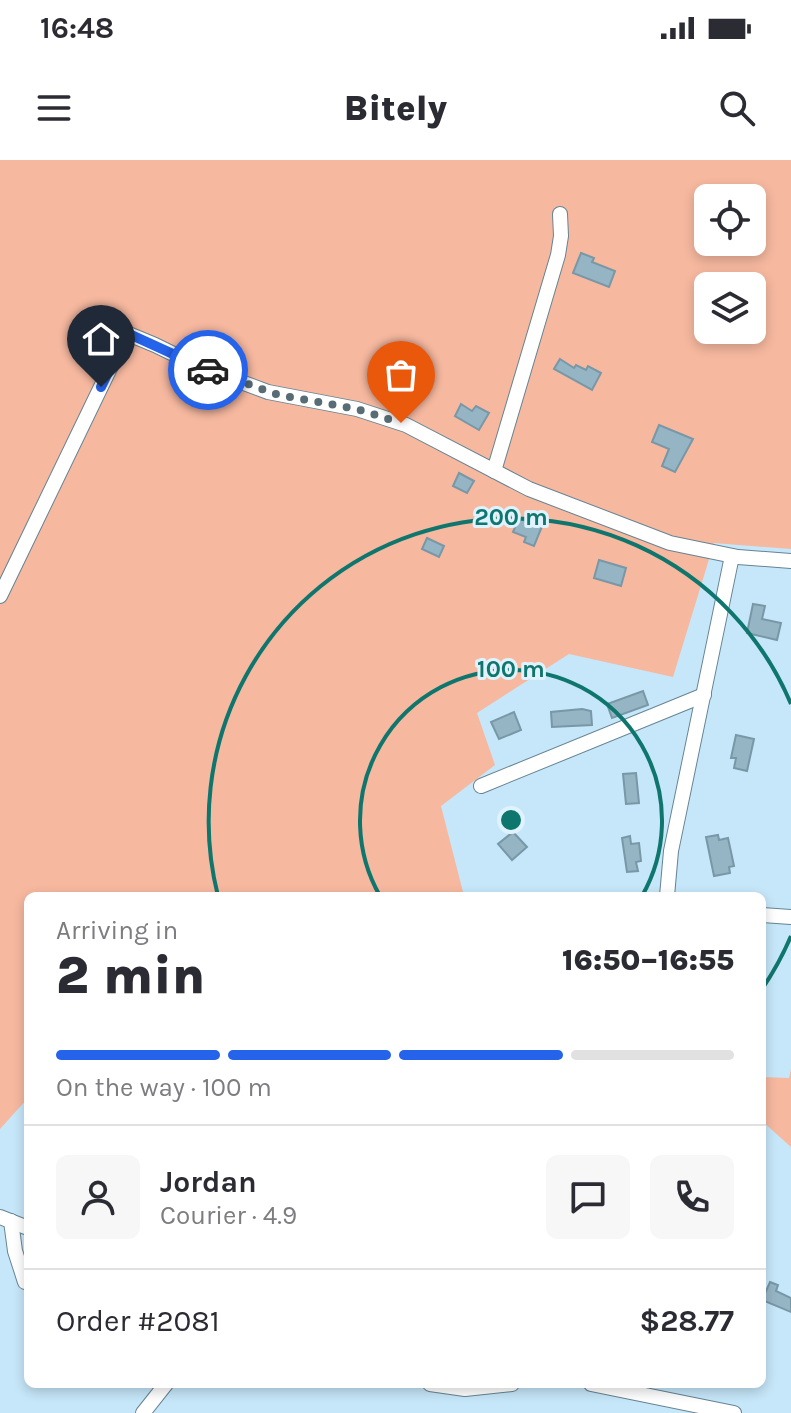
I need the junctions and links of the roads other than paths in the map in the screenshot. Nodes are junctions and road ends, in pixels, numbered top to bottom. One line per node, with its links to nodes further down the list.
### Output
1 (560, 214): 4 (street)
2 (90, 318): 3 (street)
3 (127, 333): 4 (street); 7 (street)
4 (494, 471): 5 (street)
5 (732, 556): 6 (street); 8 (street)
6 (791, 561)
7 (0, 596)
8 (704, 695): 9 (street); 10 (street)
9 (481, 786)
10 (667, 892)
11 (766, 915): 12 (street)
12 (791, 917)
13 (5, 1219): 14 (street); 15 (street)
14 (24, 1226)
15 (24, 1279)
16 (163, 1388): 18 (street)
17 (611, 1388): 19 (street)
18 (143, 1413)
19 (734, 1413)

